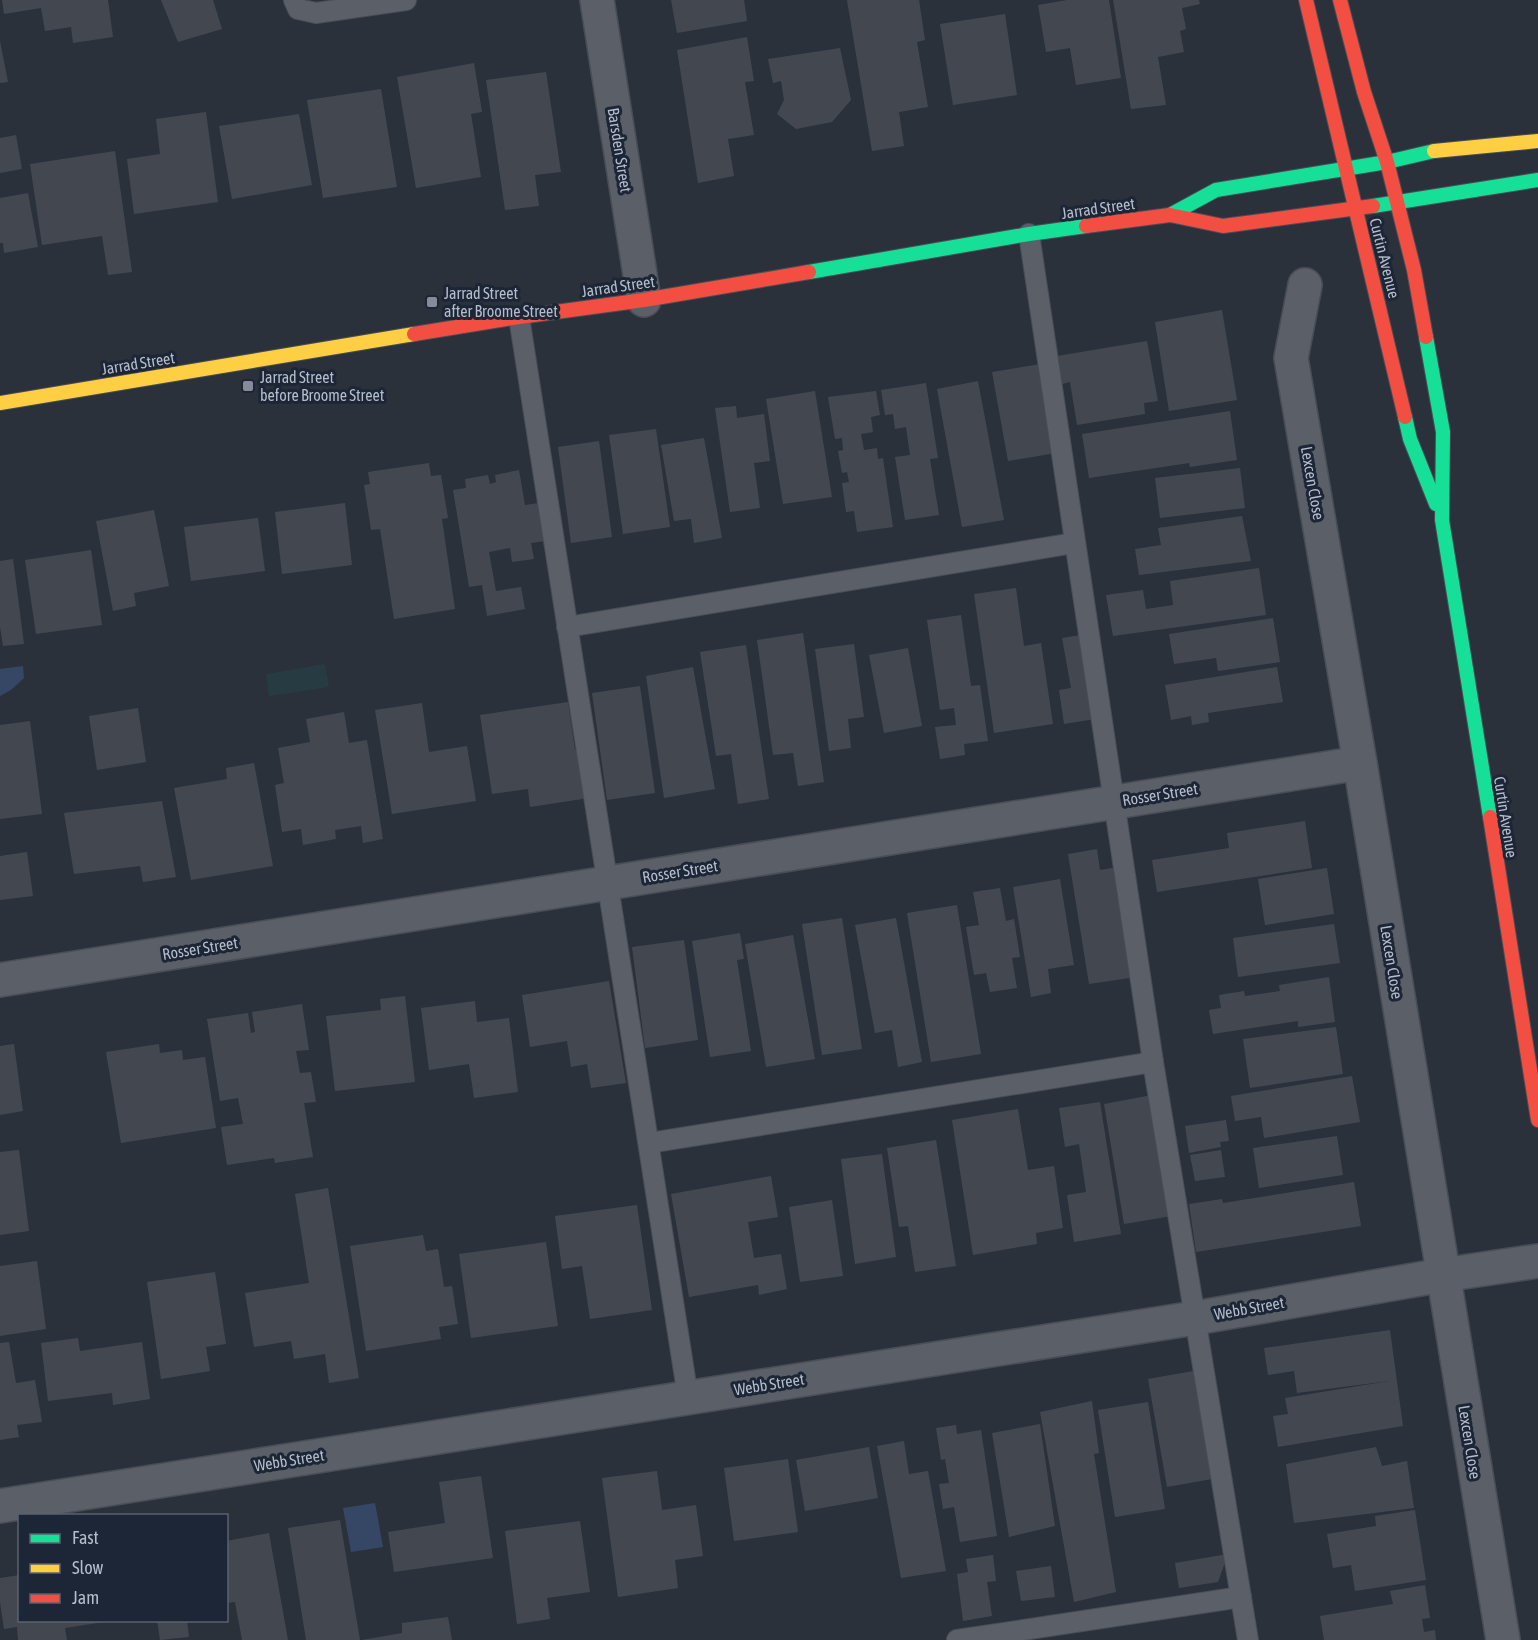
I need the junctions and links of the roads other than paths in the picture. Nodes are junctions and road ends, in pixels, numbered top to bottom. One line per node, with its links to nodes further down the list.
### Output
1 (294, 0): 2 (lane)
2 (406, 0)
3 (597, 0): 15 (street, Barsden Street)
4 (1306, 0): 8 (street, Curtin Avenue)
5 (1340, 0): 7 (street, Curtin Avenue)
6 (1538, 141): 7 (street, Jarrad Street)
7 (1387, 162): 8 (street, Jarrad Street); 10 (street, Curtin Avenue)
8 (1346, 168): 11 (street, Curtin Avenue); 12 (street, Jarrad Street)
9 (1538, 180): 10 (street, Jarrad Street)
10 (1397, 202): 11 (street, Jarrad Street); 18 (street, Curtin Avenue)
11 (1355, 209): 12 (street, Jarrad Street); 18 (street, Curtin Avenue)
12 (1170, 214): 13 (street, Jarrad Street)
13 (1029, 234): 15 (street, Jarrad Street); 19 (lane)
14 (1305, 285): 21 (street, Lexcen Close)
15 (644, 300): 16 (street, Jarrad Street)
16 (519, 317): 17 (street, Jarrad Street); 20 (lane)
17 (0, 403)
18 (1442, 520): 26 (street, Curtin Avenue)
19 (1074, 543): 20 (lane); 22 (lane)
20 (567, 627): 23 (lane)
21 (1360, 763): 22 (street, Rosser Street); 29 (street, Lexcen Close)
22 (1113, 801): 23 (street, Rosser Street); 25 (lane)
23 (607, 883): 24 (street, Rosser Street); 27 (lane)
24 (0, 980)
25 (1153, 1062): 27 (lane); 30 (lane)
26 (1538, 1120)
27 (649, 1143): 31 (lane)
28 (1538, 1261): 29 (street, Webb Street)
29 (1443, 1275): 30 (street, Webb Street); 36 (street, Lexcen Close)
30 (1195, 1318): 31 (street, Webb Street); 33 (lane)
31 (688, 1397): 32 (street, Webb Street)
32 (0, 1506)
33 (1241, 1597): 34 (lane); 35 (lane)
34 (957, 1640)
35 (1248, 1640)
36 (1503, 1640)

